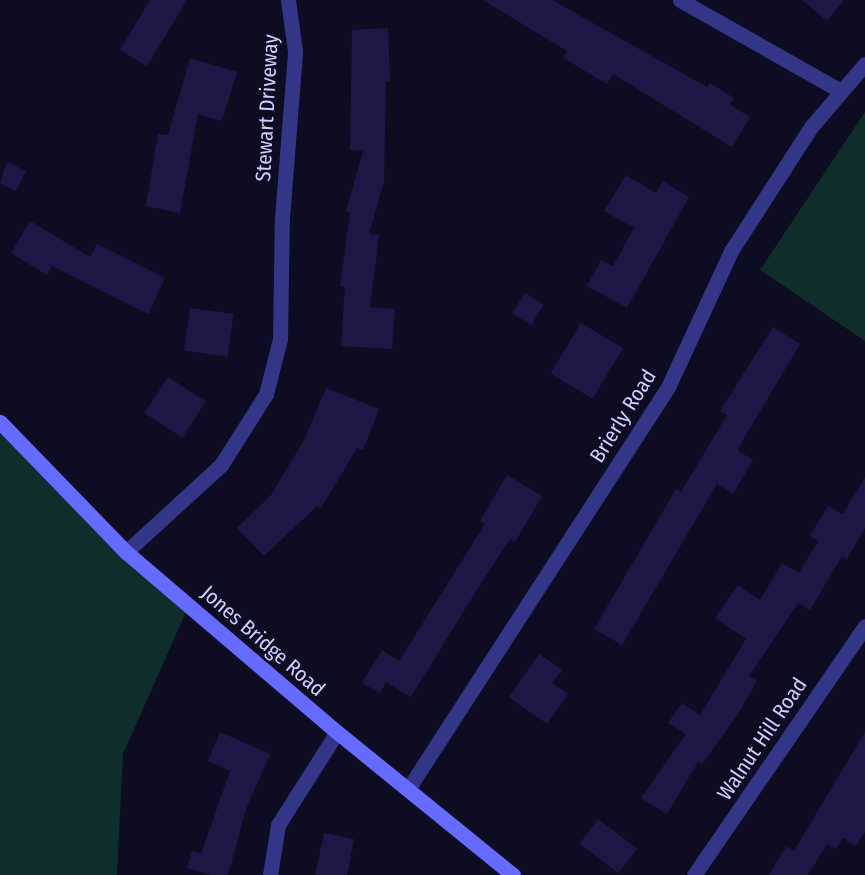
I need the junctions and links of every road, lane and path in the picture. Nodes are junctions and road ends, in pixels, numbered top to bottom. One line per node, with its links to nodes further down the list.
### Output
1 (288, 0): 6 (street, Stewart Driveway)
2 (680, 0): 4 (street)
3 (865, 64): 4 (street, Brierly Road)
4 (841, 91): 9 (street, Brierly Road)
5 (1, 424): 6 (main road, Jones Bridge Road)
6 (126, 552): 8 (main road, Jones Bridge Road)
7 (865, 626): 12 (street, Walnut Hill Road)
8 (337, 732): 9 (main road, Jones Bridge Road); 10 (street)
9 (408, 789): 11 (main road, Jones Bridge Road)
10 (270, 875)
11 (513, 875)
12 (694, 875)

